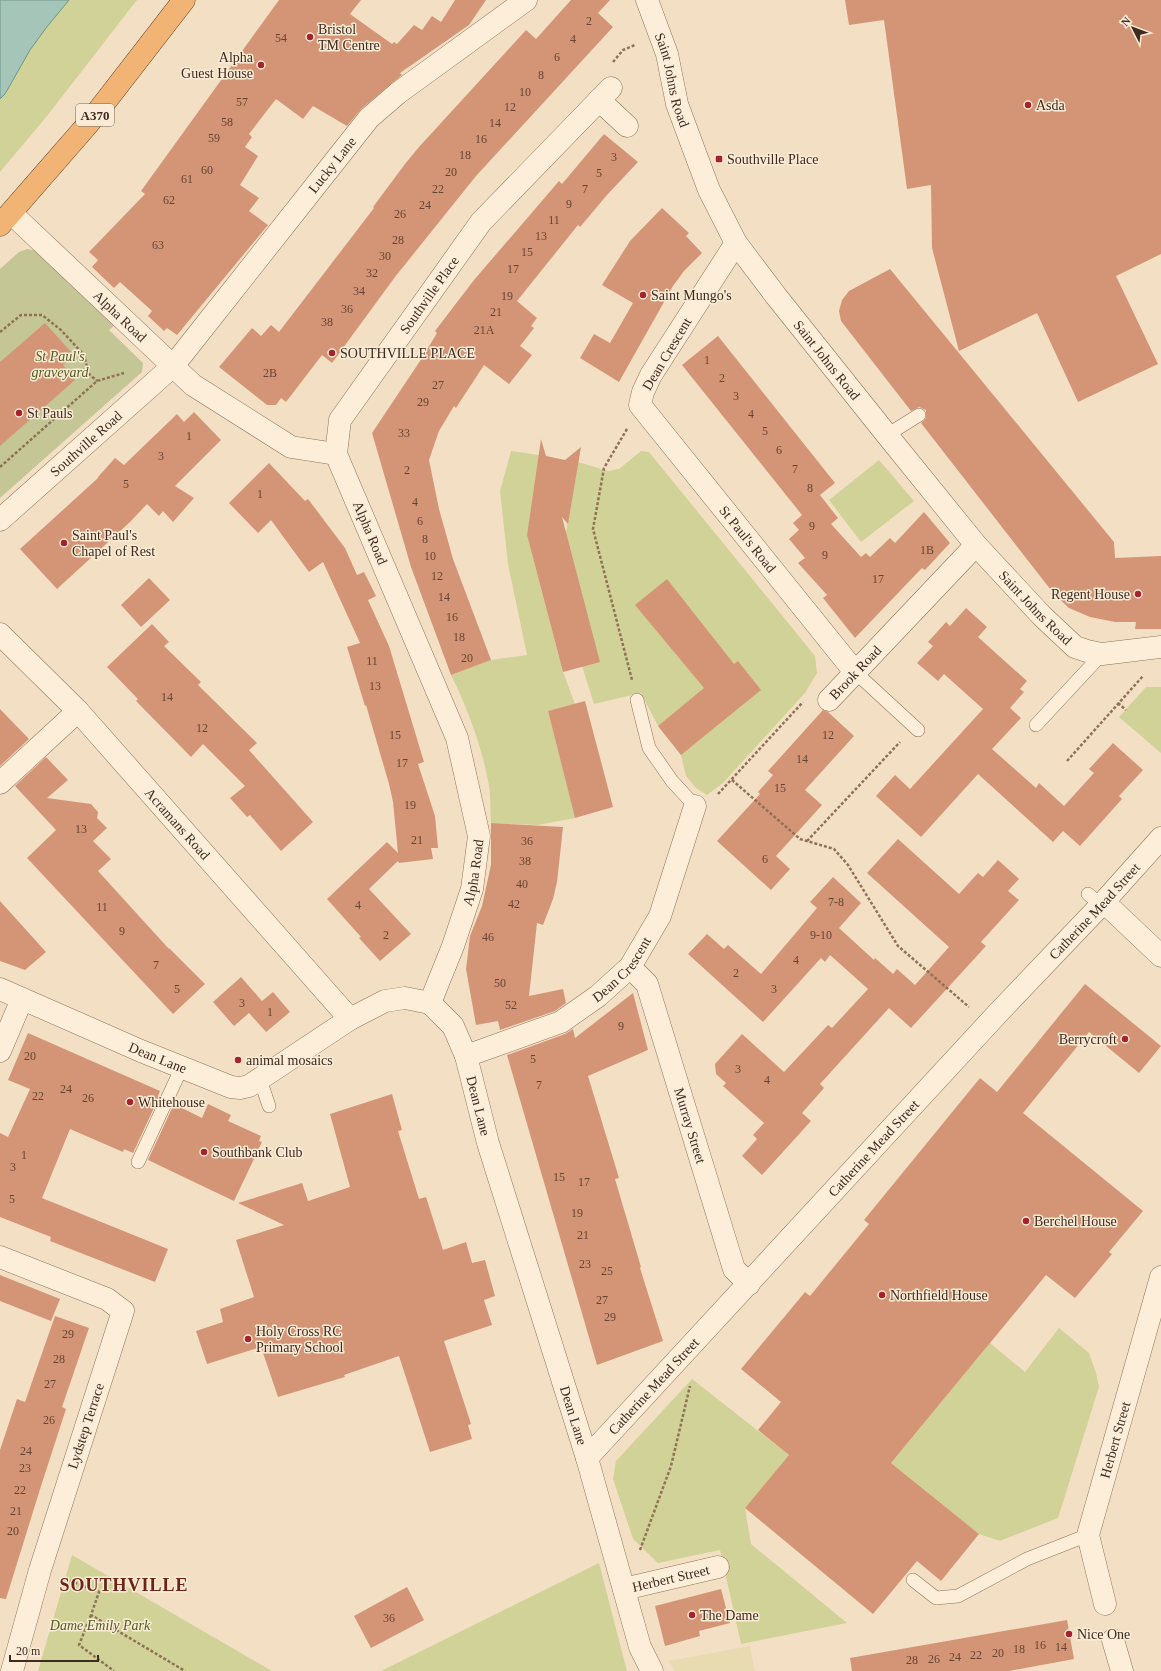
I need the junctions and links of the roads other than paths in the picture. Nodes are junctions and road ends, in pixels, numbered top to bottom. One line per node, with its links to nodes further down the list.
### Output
1 (184, 0): 5 (highway, A370)
2 (526, 0): 7 (street, Lucky Lane)
3 (647, 0): 6 (street, Saint Johns Road)
4 (627, 126): 11 (street, Southville Place)
5 (6, 219): 7 (street, Alpha Road)
6 (736, 243): 8 (street, Dean Crescent); 10 (street, Saint Johns Road)
7 (172, 366): 11 (street, Alpha Road); 12 (street, Southville Road)
8 (640, 406): 17 (street, St Paul's Road)
9 (919, 415): 10 (lane)
10 (887, 435): 13 (street, Saint Johns Road)
11 (336, 454): 31 (street, Alpha Road)
12 (0, 520)
13 (976, 545): 16 (street, Saint Johns Road); 17 (street, Brook Road)
14 (0, 634): 20 (street, Acramans Road)
15 (1161, 647): 16 (street, Saint Johns Road)
16 (1102, 654): 21 (lane)
17 (855, 672): 19 (street, Brook Road); 22 (lane)
18 (637, 700): 24 (lane)
19 (829, 700)
20 (78, 711): 23 (street); 32 (street, Acramans Road)
21 (1036, 726)
22 (916, 728)
23 (0, 783)
24 (695, 806): 28 (street, Dean Crescent)
25 (1161, 838): 26 (street, Catherine Mead Street)
26 (1098, 901): 27 (street); 41 (street, Catherine Mead Street)
27 (1161, 956)
28 (630, 967): 34 (street, Dean Crescent); 41 (street, Murray Street)
29 (0, 989): 30 (street, Dean Lane)
30 (22, 999): 33 (street); 35 (street, Dean Lane)
31 (430, 1003): 32 (street, Dean Lane); 34 (street, Dean Lane)
32 (350, 1019): 36 (street, Dean Lane)
33 (0, 1051)
34 (466, 1056): 42 (street, Dean Lane)
35 (182, 1067): 36 (street, Dean Lane); 38 (lane)
36 (260, 1079): 37 (lane)
37 (268, 1106)
38 (138, 1162)
39 (0, 1257): 49 (street, Lydstep Terrace)
40 (1161, 1277): 43 (street, Herbert Street)
41 (749, 1284): 42 (street, Catherine Mead Street)
42 (587, 1458): 46 (street, Dean Lane)
43 (1088, 1535): 45 (lane); 47 (street, Herbert Street)
44 (718, 1567): 46 (street, Herbert Street)
45 (913, 1580)
46 (624, 1589): 50 (street, Dean Lane)
47 (1104, 1604)
48 (1113, 1640): 51 (street)
49 (12, 1671)
50 (652, 1671)
51 (1122, 1671)

